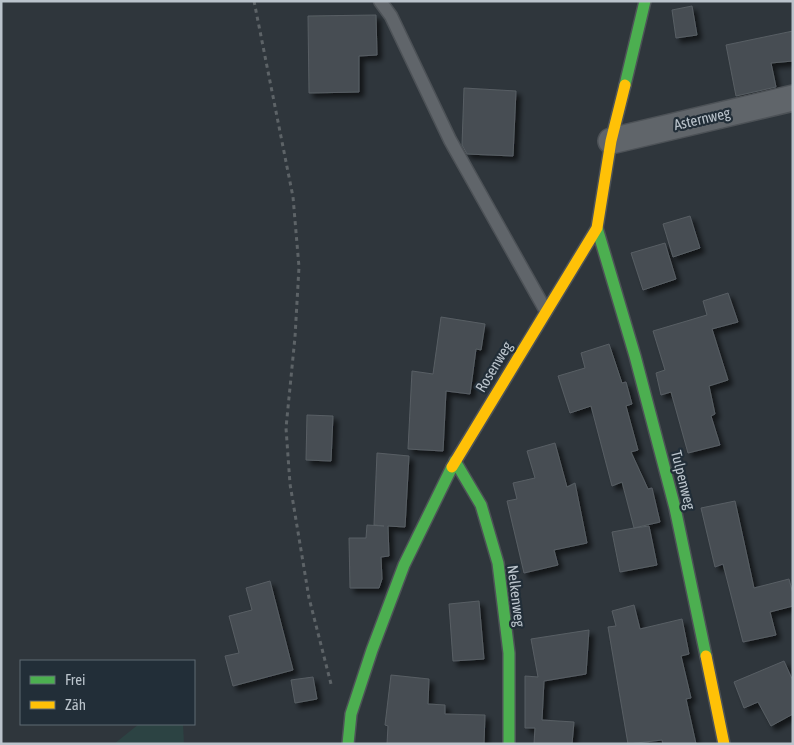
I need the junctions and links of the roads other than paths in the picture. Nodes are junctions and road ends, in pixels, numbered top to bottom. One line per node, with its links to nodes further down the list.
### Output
1 (380, 1): 6 (lane)
2 (645, 1): 4 (street, Rosenweg)
3 (793, 98): 4 (street, Asternweg)
4 (611, 141): 5 (street, Rosenweg)
5 (597, 228): 6 (street, Rosenweg); 10 (street, Tulpenweg)
6 (546, 311): 7 (street, Rosenweg)
7 (455, 461): 8 (street, Rosenweg); 9 (street, Nelkenweg)
8 (348, 744)
9 (509, 744)
10 (724, 744)

